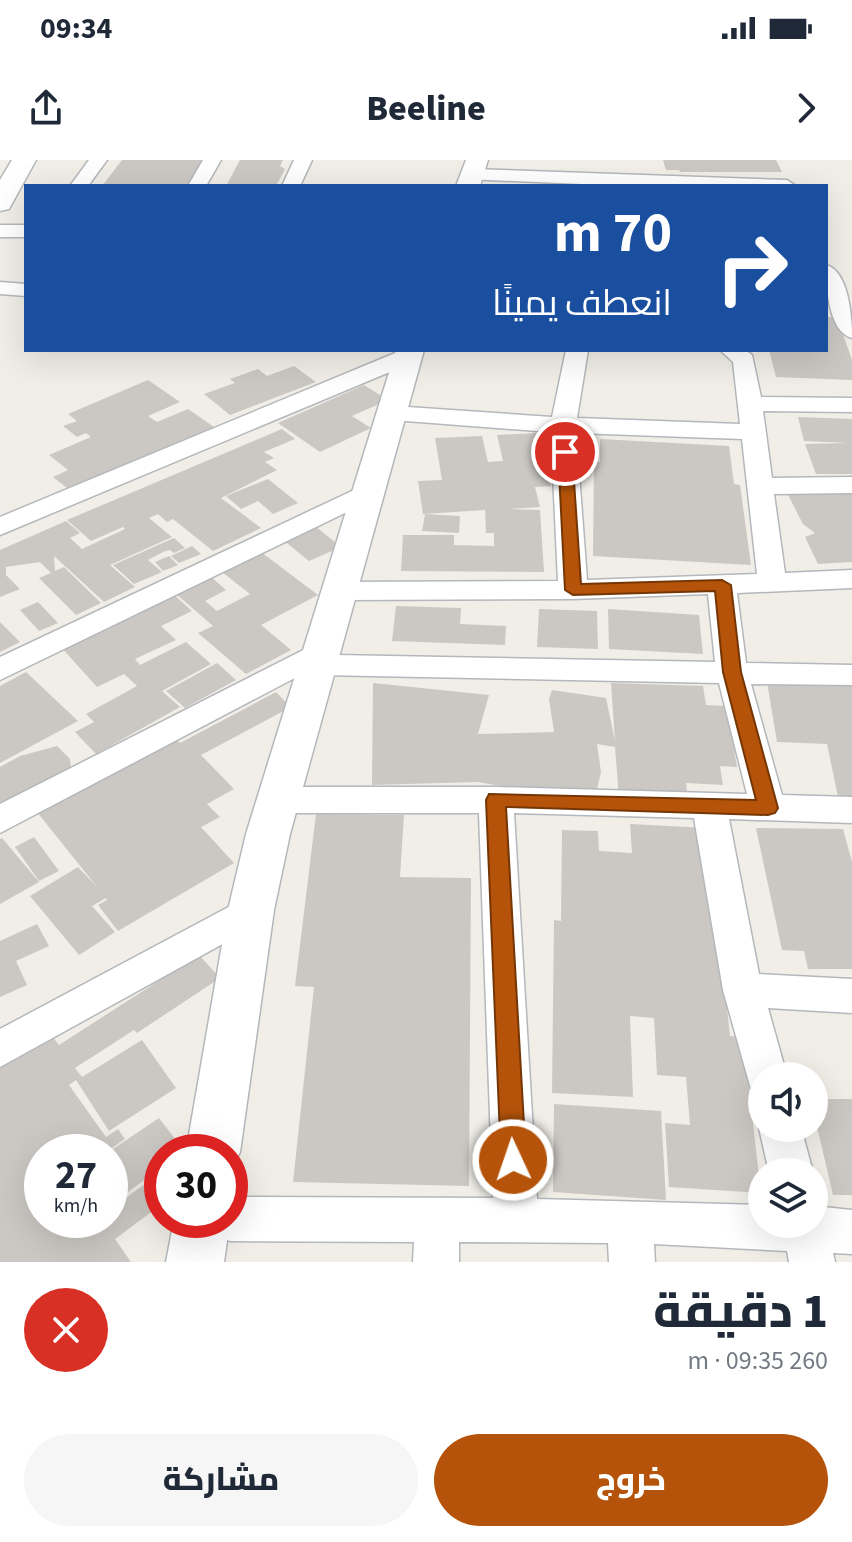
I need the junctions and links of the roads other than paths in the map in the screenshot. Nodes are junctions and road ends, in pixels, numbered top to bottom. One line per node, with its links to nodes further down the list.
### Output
1 (24, 160): 12 (main road)
2 (98, 160): 9 (street)
3 (212, 160): 10 (street)
4 (303, 160): 11 (street)
5 (637, 160): 8 (street)
6 (472, 174): 8 (street)
7 (785, 181): 8 (street)
8 (643, 183)
9 (80, 184)
10 (198, 184)
11 (292, 184)
12 (0, 203)
13 (0, 231): 14 (street)
14 (24, 231)
15 (828, 276): 18 (street)
16 (0, 288): 17 (street)
17 (24, 290)
18 (846, 304): 19 (street)
19 (852, 331)
20 (577, 352): 26 (street)
21 (734, 352): 23 (street)
22 (409, 353): 25 (street); 31 (street)
23 (748, 404): 24 (street); 27 (street)
24 (852, 405)
25 (393, 413): 26 (street); 30 (street)
26 (563, 425): 27 (street); 35 (street)
27 (751, 432): 29 (street)
28 (852, 485): 29 (street)
29 (759, 486): 33 (street)
30 (371, 490): 36 (street); 38 (street)
31 (0, 527)
32 (852, 579): 33 (street)
33 (772, 580): 34 (street)
34 (722, 585): 35 (street); 39 (street)
35 (573, 590): 36 (street)
36 (342, 591): 37 (street)
37 (322, 657): 39 (street); 41 (street); 46 (street)
38 (0, 670)
39 (732, 672): 40 (street); 44 (street)
40 (852, 675)
41 (278, 800): 42 (street); 47 (street)
42 (496, 800): 43 (street); 53 (street)
43 (709, 806): 44 (street); 48 (street)
44 (768, 808): 45 (street)
45 (852, 810)
46 (0, 820)
47 (251, 910): 50 (street); 52 (street)
48 (743, 990): 49 (street); 51 (street)
49 (852, 996)
50 (0, 1049)
51 (762, 1062)
52 (216, 1134)
53 (516, 1220): 58 (street); 59 (street)
54 (248, 1221): 58 (street)
55 (852, 1232): 57 (street)
56 (199, 1238): 60 (street)
57 (808, 1239): 59 (street)
58 (437, 1240)
59 (631, 1242)
60 (195, 1262)

